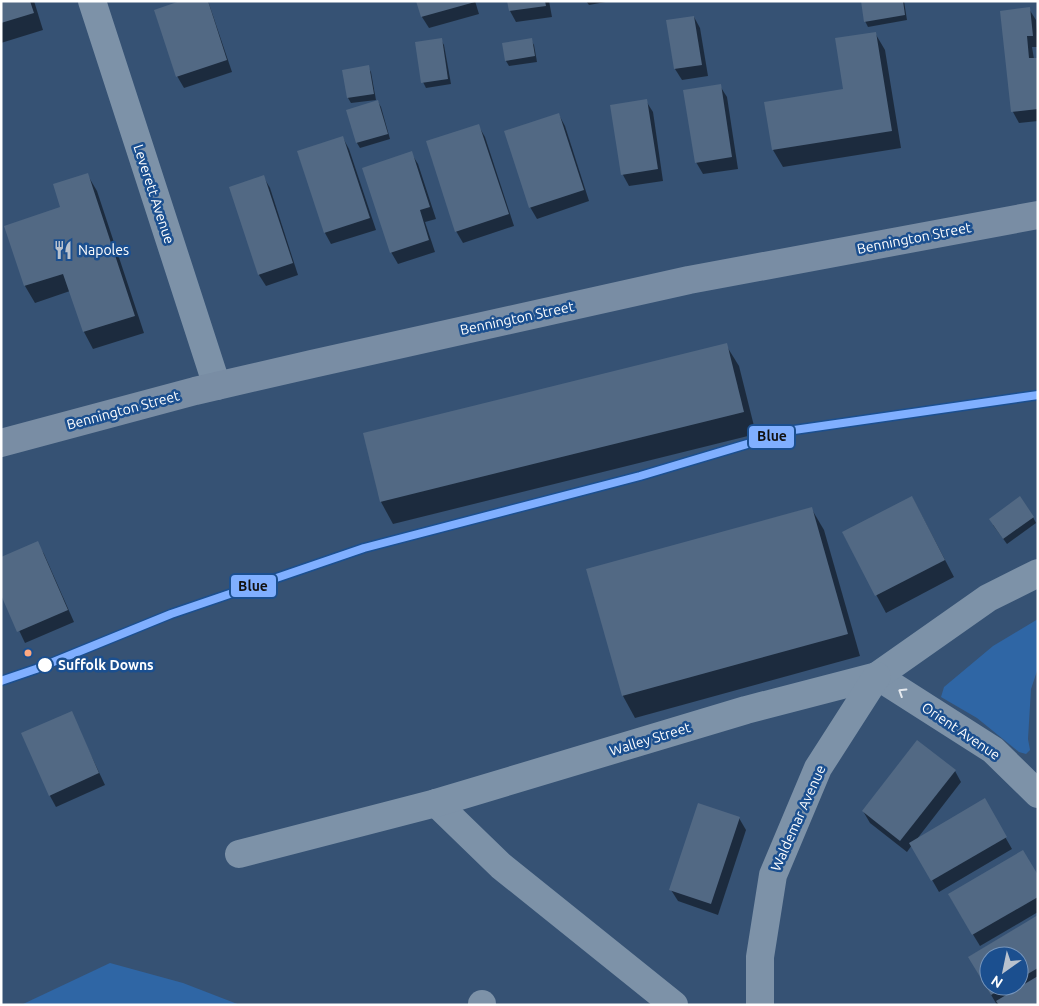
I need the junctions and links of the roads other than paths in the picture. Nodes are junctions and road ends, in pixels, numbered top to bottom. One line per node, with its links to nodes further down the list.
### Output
1 (92, 1): 3 (street, Leverett Avenue)
2 (1038, 215): 3 (main road, Bennington Street)
3 (217, 386): 4 (main road, Bennington Street)
4 (1, 443)
5 (1038, 573): 6 (street, Walley Street)
6 (877, 676): 7 (street, Orient Avenue, one-way to 6); 8 (street, Walley Street); 11 (street, Waldemar Avenue)
7 (1038, 794)
8 (436, 803): 9 (street, Walley Street); 10 (street)
9 (239, 854)
10 (674, 1005)
11 (760, 1005)

